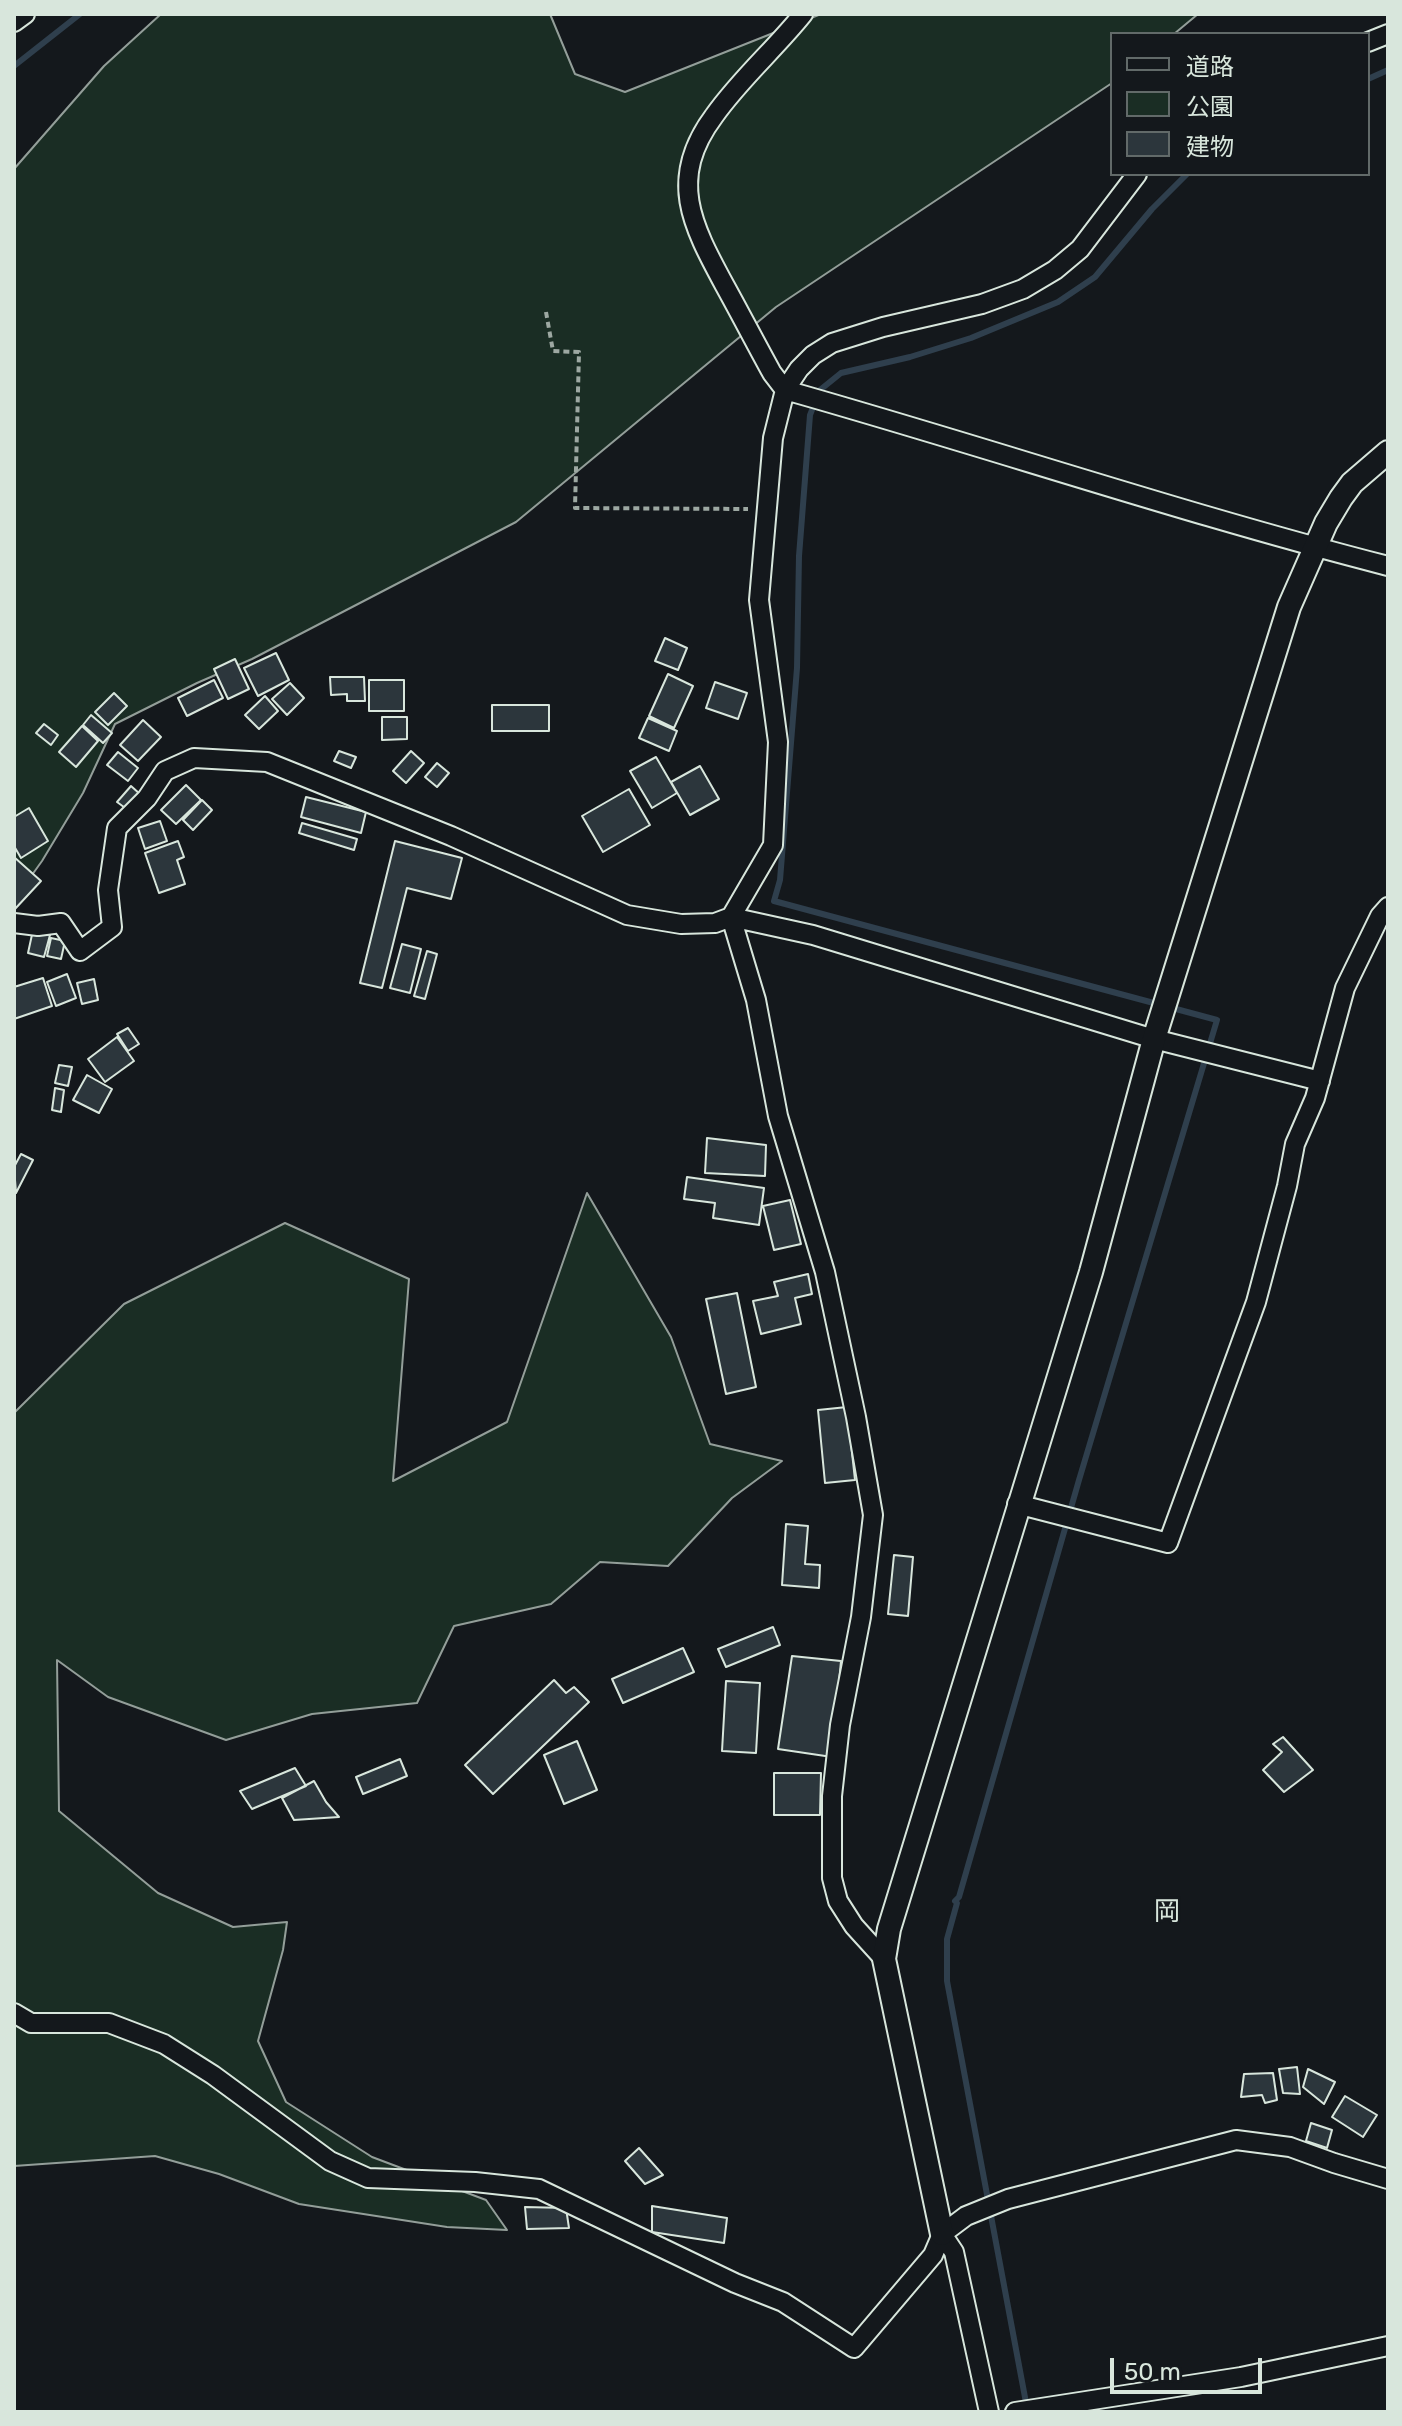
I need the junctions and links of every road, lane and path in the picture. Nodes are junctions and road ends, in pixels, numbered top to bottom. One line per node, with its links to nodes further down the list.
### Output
1 (25, 14): 3 (street)
2 (803, 14): 6 (street)
3 (14, 22)
4 (1135, 176): 6 (street)
5 (546, 312): 8 (path)
6 (785, 390): 8 (street); 9 (street)
7 (1388, 452): 9 (street)
8 (767, 509): 12 (street)
9 (1317, 547): 10 (street); 14 (street)
10 (1388, 566)
11 (1388, 907): 15 (street)
12 (731, 917): 13 (street); 14 (street); 17 (street)
13 (14, 923)
14 (1154, 1039): 15 (street); 16 (street)
15 (1320, 1081): 16 (street)
16 (1017, 1504): 17 (street)
17 (884, 1959): 20 (street)
18 (14, 2013): 20 (street)
19 (1388, 2179): 20 (street)
20 (942, 2234): 22 (street)
21 (1388, 2346): 23 (street)
22 (989, 2412)
23 (1015, 2412)

